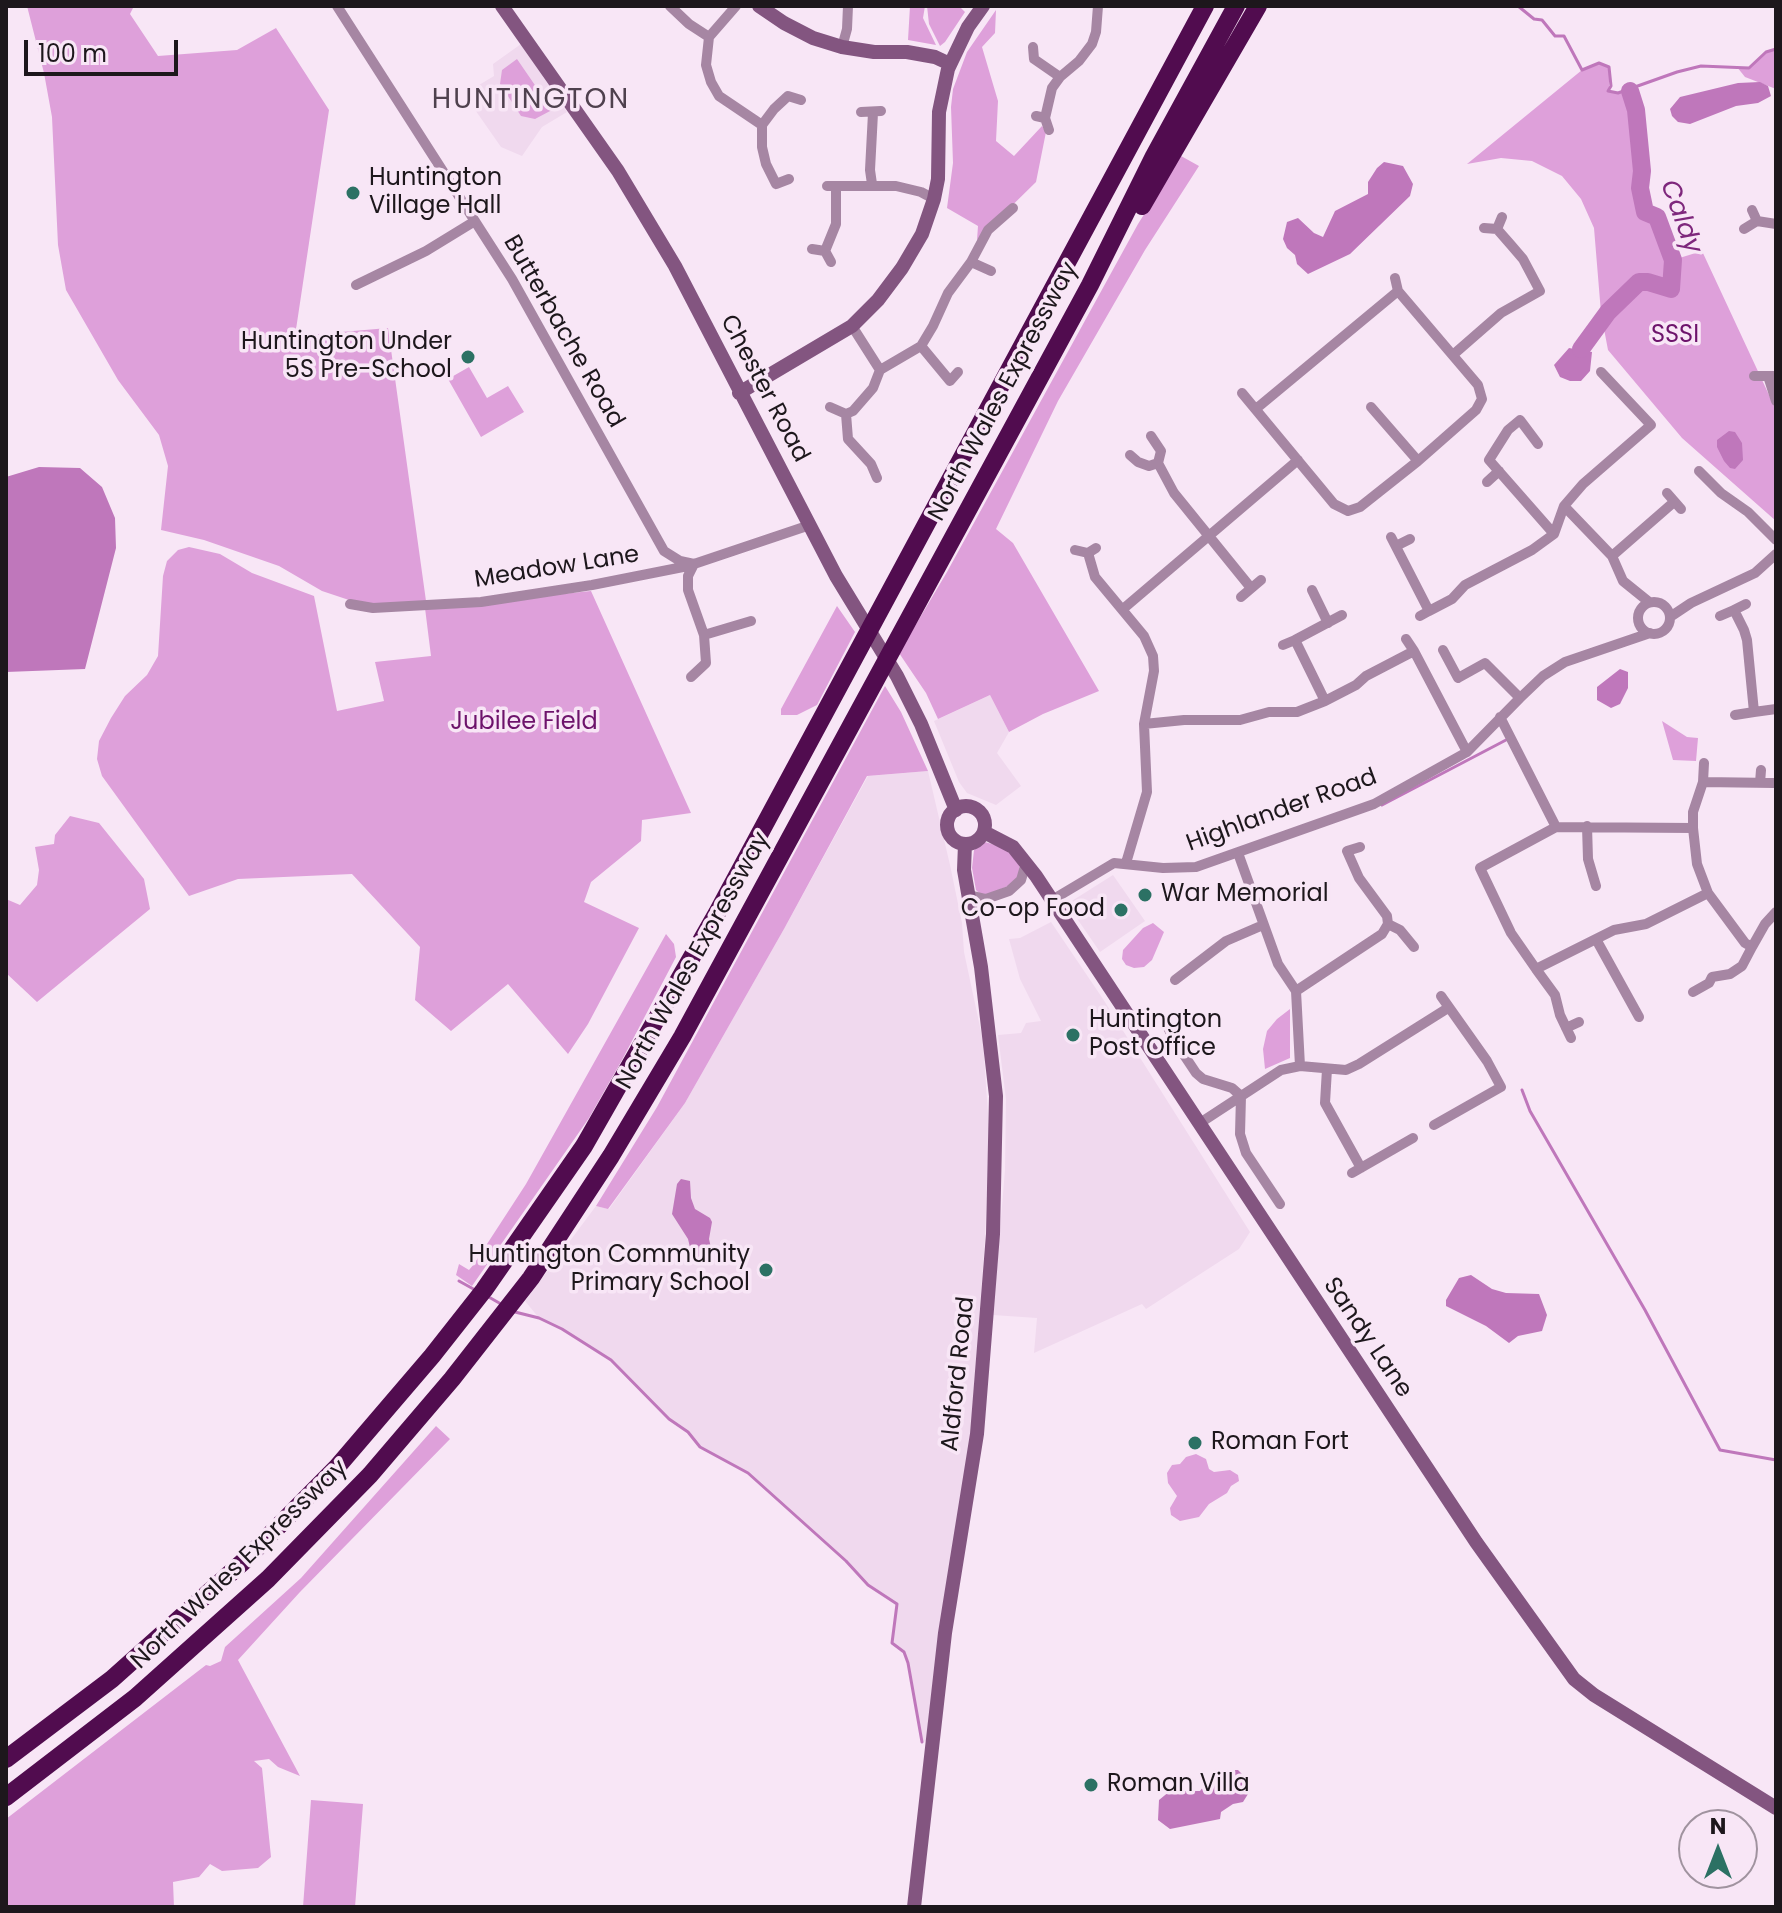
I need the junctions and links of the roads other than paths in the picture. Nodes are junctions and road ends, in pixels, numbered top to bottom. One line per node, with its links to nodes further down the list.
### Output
1 (337, 6): 27 (street, Butterbache Road)
2 (502, 6): 48 (main road, Chester Road)
3 (670, 6): 12 (street)
4 (736, 6): 12 (street)
5 (759, 6): 13 (main road)
6 (848, 6): 13 (street)
7 (983, 6): 15 (main road)
8 (1098, 6): 16 (street)
9 (1205, 6): 149 (highway, North Wales Expressway)
10 (1236, 6): 38 (highway, North Wales Expressway)
11 (1258, 6): 38 (highway)
12 (709, 37): 19 (street)
13 (842, 47): 15 (main road)
14 (1033, 47): 16 (street)
15 (950, 64): 23 (main road)
16 (1060, 77): 20 (street)
17 (801, 100): 19 (street)
18 (861, 112): 22 (street)
19 (762, 125): 21 (street)
20 (1049, 130)
21 (789, 179)
22 (872, 184): 23 (street); 33 (street)
23 (934, 199): 40 (main road)
24 (1013, 208): 34 (street)
25 (1752, 210): 28 (street)
26 (1502, 217): 31 (street)
27 (475, 221): 37 (street); 75 (street, Butterbache Road)
28 (1757, 221): 29 (street); 32 (street)
29 (1776, 224)
30 (1484, 228): 31 (street)
31 (1497, 229): 42 (street)
32 (1744, 229)
33 (812, 249)
34 (971, 262): 35 (street); 41 (street)
35 (991, 271)
36 (1395, 278): 39 (street)
37 (356, 285)
38 (1090, 285): 150 (highway, North Wales Expressway)
39 (1398, 291): 42 (street); 53 (street)
40 (852, 326): 43 (street); 48 (main road)
41 (921, 346): 43 (street); 44 (street)
42 (1454, 354): 59 (street)
43 (880, 370): 54 (street)
44 (958, 372)
45 (1601, 372): 66 (street)
46 (1754, 376): 47 (street)
47 (1772, 376): 50 (street)
48 (739, 393): 67 (main road, Chester Road)
49 (1242, 393): 53 (street)
50 (1776, 401)
51 (830, 407): 54 (street)
52 (1371, 407): 59 (street)
53 (1257, 408): 58 (street)
54 (846, 414): 63 (street)
55 (1151, 436): 60 (street)
56 (1538, 444): 61 (street)
57 (1130, 455): 60 (street)
58 (1298, 460): 59 (street); 69 (street)
59 (1418, 461)
60 (1158, 463): 69 (street)
61 (1499, 471): 64 (street); 68 (street)
62 (1699, 471): 71 (street)
63 (877, 478)
64 (1487, 482)
65 (1674, 501): 74 (street)
66 (1564, 506): 68 (street); 74 (street)
67 (810, 525): 75 (street); 111 (main road, Chester Road)
68 (1554, 534): 70 (street)
69 (1210, 537): 77 (street); 83 (street)
70 (1410, 539)
71 (1776, 540)
72 (1075, 550): 83 (street)
73 (1776, 554): 85 (street)
74 (1612, 556): 80 (street)
75 (694, 564): 81 (street, Meadow Lane); 91 (street)
76 (1261, 580): 77 (street)
77 (1251, 588): 79 (street)
78 (1312, 590): 89 (street)
79 (1241, 597)
80 (1645, 601): 85 (street); 90 (street)
81 (350, 604)
82 (1746, 604): 84 (street)
83 (1123, 609): 104 (street)
84 (1734, 610): 87 (street); 101 (street)
85 (1668, 612): 90 (street)
86 (1342, 615): 89 (street)
87 (1720, 616)
88 (751, 621): 91 (street)
89 (1328, 623): 93 (street)
90 (1646, 631): 98 (street, Highlander Road)
91 (704, 635): 97 (street)
92 (1406, 639): 96 (street)
93 (1295, 640): 94 (street); 99 (street)
94 (1283, 645)
95 (1443, 650): 98 (street)
96 (1414, 651): 99 (street); 105 (street)
97 (691, 677)
98 (1520, 698): 103 (street, Highlander Road)
99 (1325, 701): 104 (street)
100 (1776, 709): 101 (street)
101 (1754, 712): 102 (street)
102 (1735, 715)
103 (1500, 717): 105 (street, Highlander Road); 113 (street)
104 (1144, 724): 120 (street)
105 (1467, 752): 118 (street, Highlander Road)
106 (1704, 763): 108 (street)
107 (1761, 770): 109 (street)
108 (1703, 782): 109 (street); 114 (street)
109 (1760, 783): 110 (street)
110 (1774, 783)
111 (956, 810): 115 (main road); 116 (main road)
112 (1587, 826): 113 (street); 114 (street); 123 (street)
113 (1556, 827): 121 (street)
114 (1693, 828): 124 (street)
115 (984, 832): 116 (main road); 119 (main road, Sandy Lane)
116 (965, 844): 125 (main road, Aldford Road)
117 (1360, 847): 128 (street)
118 (1238, 853): 120 (street, Highlander Road); 129 (street)
119 (1026, 863): 125 (street); 126 (main road, Sandy Lane)
120 (1126, 863): 126 (street, Highlander Road)
121 (1480, 868): 122 (street); 133 (street)
122 (1469, 873)
123 (1596, 878)
124 (1708, 893): 130 (street); 132 (street)
125 (969, 895): 152 (main road, Aldford Road)
126 (1052, 900): 145 (main road, Sandy Lane)
127 (1776, 912): 132 (street)
128 (1388, 924): 131 (street); 135 (street)
129 (1263, 925): 134 (street); 135 (street)
130 (1597, 941): 133 (street); 139 (street)
131 (1414, 947)
132 (1752, 947): 136 (street)
133 (1536, 969): 141 (street)
134 (1175, 980)
135 (1296, 991): 142 (street)
136 (1693, 992)
137 (1441, 996): 138 (street)
138 (1448, 1008): 143 (street); 146 (street)
139 (1639, 1017)
140 (1164, 1019): 144 (street)
141 (1579, 1022)
142 (1300, 1066): 143 (street); 144 (street)
143 (1327, 1069): 147 (street)
144 (1241, 1096): 145 (street); 148 (street)
145 (1200, 1123): 151 (main road, Sandy Lane)
146 (1434, 1125)
147 (1413, 1138)
148 (1280, 1204)
149 (6, 1759)
150 (6, 1797)
151 (1776, 1808)
152 (914, 1907)

